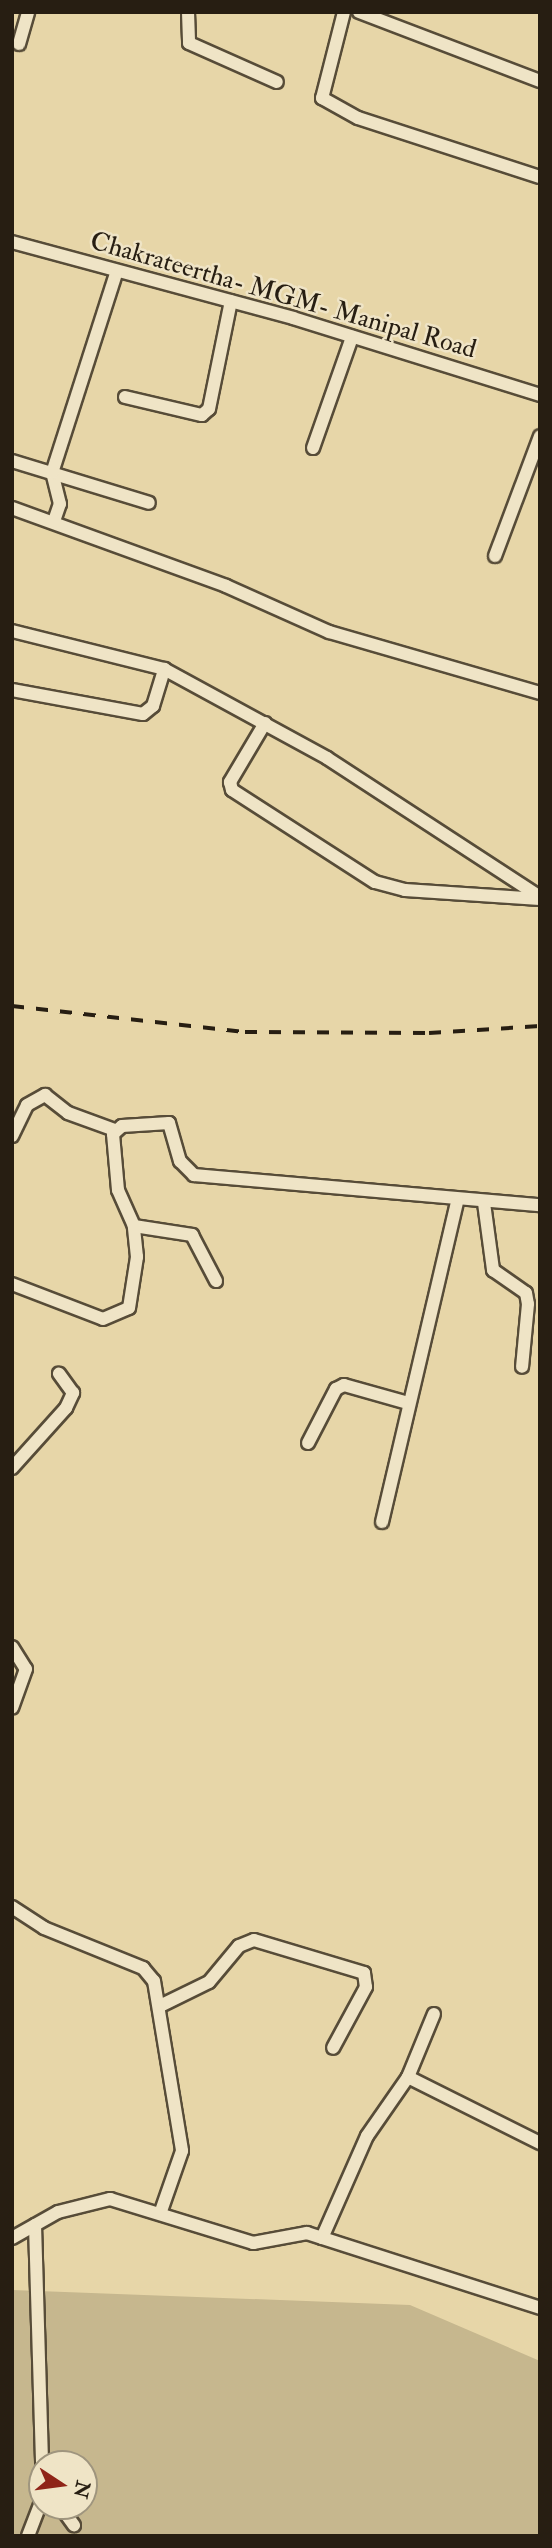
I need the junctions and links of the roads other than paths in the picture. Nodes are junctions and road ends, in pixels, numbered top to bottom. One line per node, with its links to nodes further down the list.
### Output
1 (28, 12): 5 (street)
2 (188, 12): 7 (street)
3 (344, 12): 8 (street)
4 (359, 12): 6 (street)
5 (19, 44)
6 (540, 81)
7 (277, 82)
8 (540, 177)
9 (12, 242): 10 (street, Chakrateertha- MGM- Manipal Road)
10 (117, 271): 11 (street, Chakrateertha- MGM- Manipal Road); 18 (street)
11 (231, 302): 12 (street, Chakrateertha- MGM- Manipal Road); 14 (street)
12 (352, 337): 13 (street, Chakrateertha- MGM- Manipal Road); 16 (street)
13 (540, 395)
14 (125, 397)
15 (540, 436): 19 (street)
16 (313, 448)
17 (12, 461): 18 (street)
18 (51, 473): 20 (street); 22 (street)
19 (534, 481): 23 (street)
20 (149, 503)
21 (12, 508): 22 (street)
22 (54, 521): 27 (street)
23 (495, 556)
24 (12, 631): 25 (street)
25 (164, 669): 26 (street); 28 (street)
26 (12, 690)
27 (540, 693)
28 (265, 723): 29 (street); 29 (street)
29 (540, 898)
30 (115, 1130): 31 (street); 32 (street); 35 (street)
31 (12, 1136)
32 (457, 1202): 33 (street); 40 (street)
33 (484, 1203): 34 (street); 38 (street)
34 (540, 1205)
35 (134, 1226): 36 (street); 37 (street)
36 (216, 1280)
37 (12, 1284)
38 (522, 1367)
39 (60, 1374): 42 (street)
40 (408, 1403): 41 (street); 43 (street)
41 (308, 1443)
42 (12, 1468)
43 (382, 1522)
44 (12, 1647): 45 (street)
45 (12, 1708)
46 (12, 1907): 47 (street)
47 (162, 2005): 49 (street); 52 (street)
48 (434, 2014): 50 (street)
49 (332, 2048)
50 (408, 2077): 51 (street); 55 (street)
51 (540, 2143)
52 (161, 2211): 53 (street); 55 (street)
53 (35, 2225): 54 (street); 57 (street)
54 (12, 2238)
55 (322, 2238): 56 (street)
56 (540, 2308)
57 (42, 2450)
58 (70, 2520): 59 (street)
59 (74, 2525)

